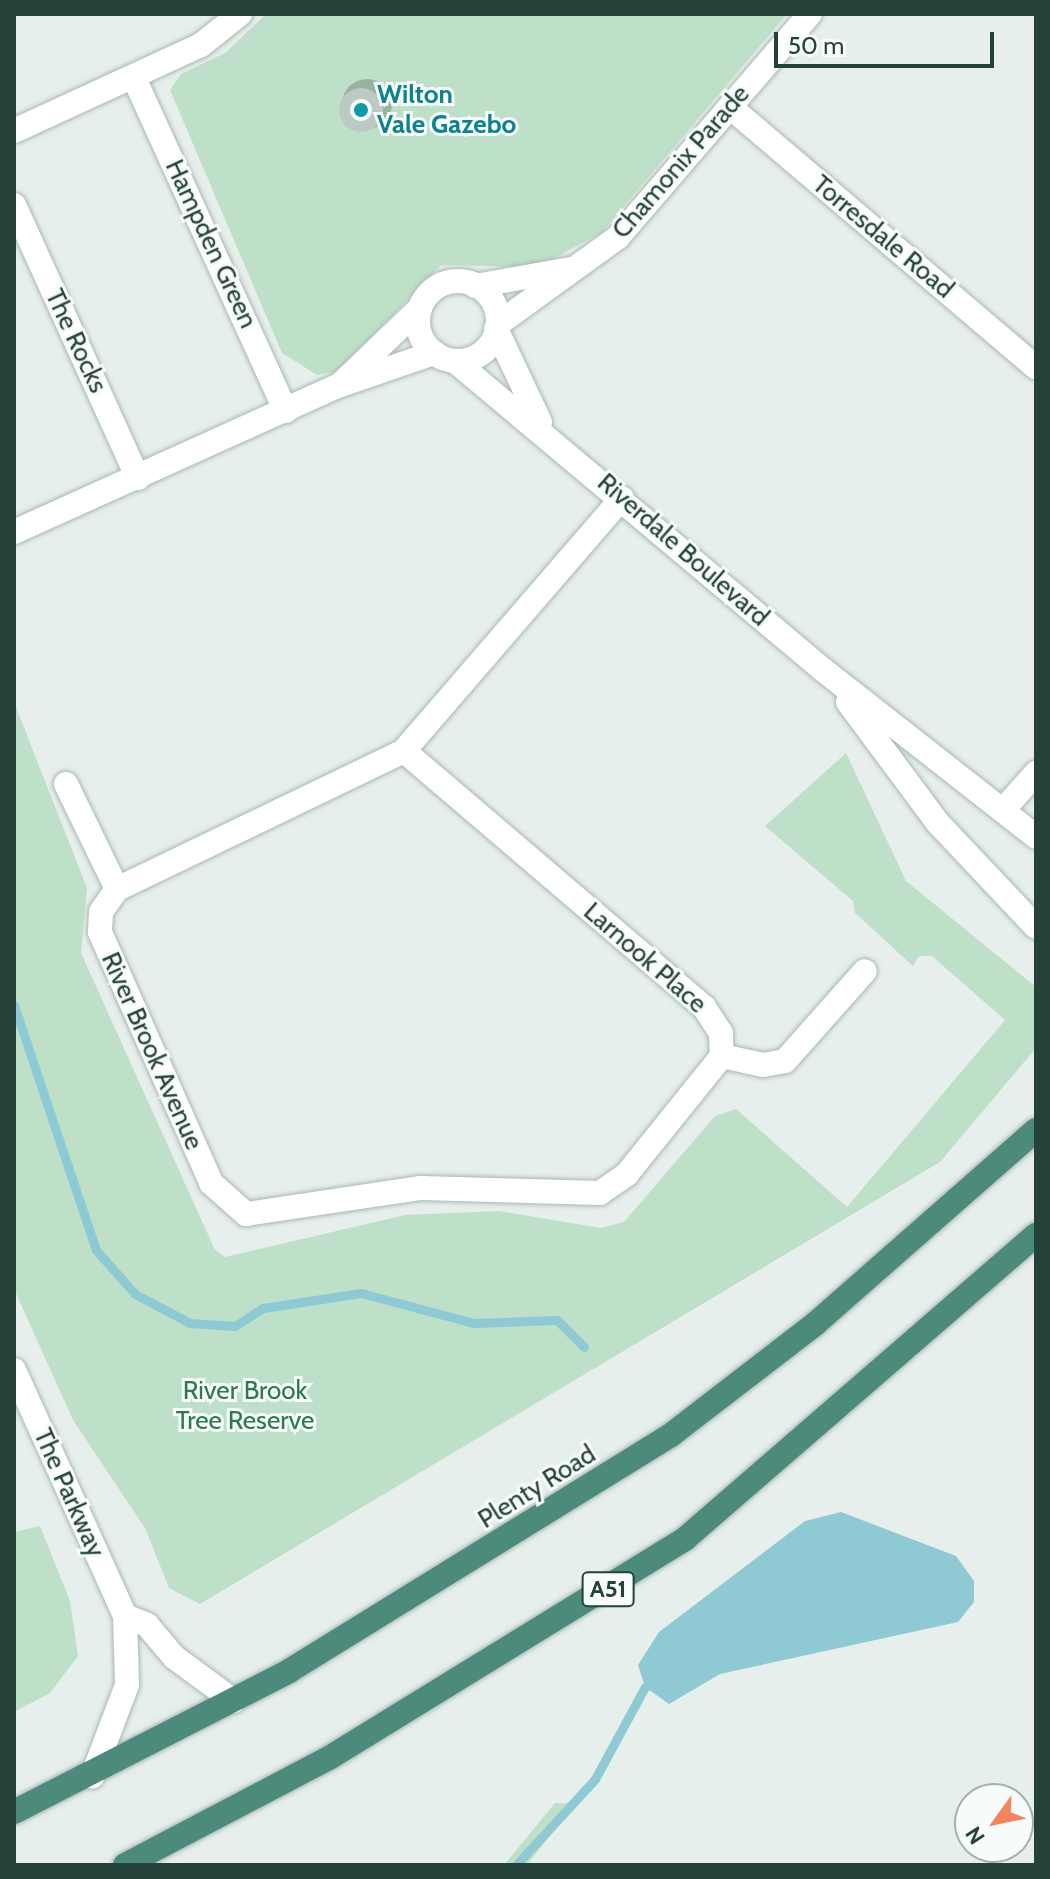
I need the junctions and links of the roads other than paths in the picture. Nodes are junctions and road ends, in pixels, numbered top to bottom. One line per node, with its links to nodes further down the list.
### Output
1 (240, 14): 3 (street)
2 (810, 14): 4 (street, Chamonix Parade)
3 (134, 78): 5 (street); 14 (street, Hampden Green)
4 (730, 107): 7 (street, Chamonix Parade); 12 (street, Torresdale Road)
5 (14, 131)
6 (14, 205): 16 (street, The Rocks)
7 (577, 267): 8 (street, Chamonix Parade); 10 (street, Chamonix Parade)
8 (475, 286): 9 (street); 10 (street)
9 (420, 308): 11 (street); 13 (street)
10 (497, 326): 11 (street); 15 (street, Riverdale Boulevard)
11 (444, 357): 13 (street); 15 (street, Riverdale Boulevard)
12 (1036, 367)
13 (338, 386): 14 (street)
14 (286, 411): 16 (street)
15 (545, 431): 17 (street, Riverdale Boulevard)
16 (138, 478): 18 (street)
17 (622, 498): 19 (street, Riverdale Boulevard); 20 (street)
18 (14, 532)
19 (822, 669): 23 (street, Riverdale Boulevard); 26 (street, Riverdale Boulevard)
20 (404, 751): 25 (street); 28 (street, Larnook Place)
21 (1036, 773): 23 (street)
22 (66, 784): 25 (street)
23 (1003, 810): 24 (street, Riverdale Boulevard)
24 (1036, 837)
25 (117, 889): 28 (street, River Brook Avenue)
26 (1036, 927)
27 (865, 971): 28 (street)
28 (722, 1056)
29 (1036, 1130): 33 (highway, Plenty Road)
30 (1036, 1235): 36 (highway, A51)
31 (14, 1370): 32 (street, The Parkway)
32 (125, 1616): 33 (street); 34 (street, The Parkway)
33 (234, 1701): 34 (highway, Plenty Road)
34 (92, 1777): 35 (highway, Plenty Road)
35 (14, 1812)
36 (125, 1865)

